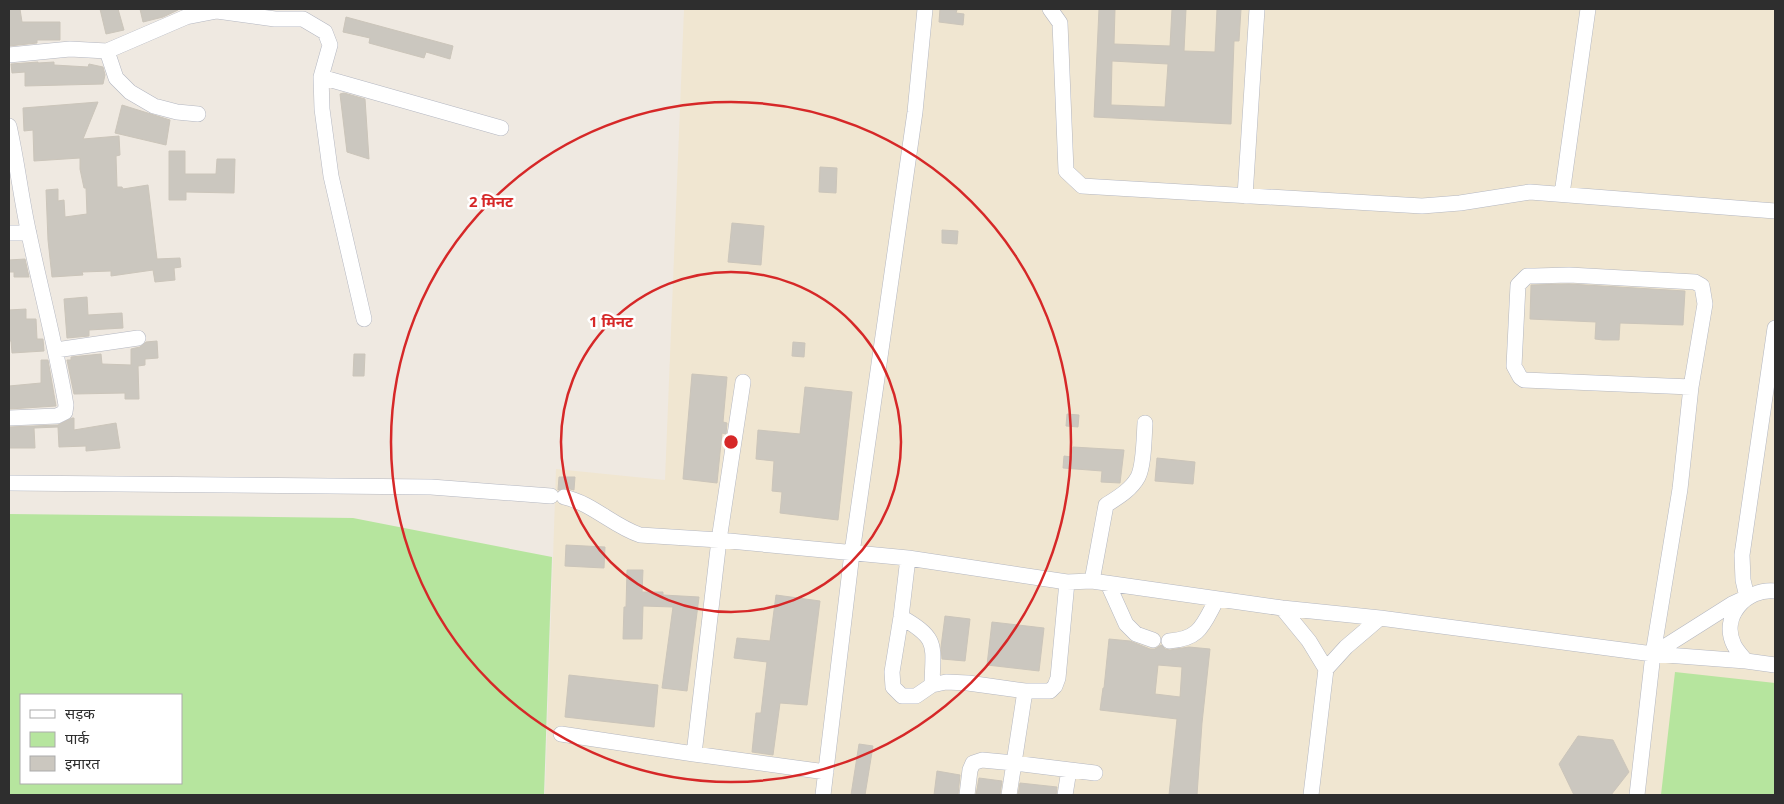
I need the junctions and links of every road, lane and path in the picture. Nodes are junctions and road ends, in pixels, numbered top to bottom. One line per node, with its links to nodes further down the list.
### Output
1 (925, 9): 26 (street)
2 (1050, 9): 12 (street)
3 (1257, 9): 12 (street)
4 (1588, 9): 11 (street)
5 (107, 51): 6 (street); 7 (street); 8 (street)
6 (9, 56)
7 (322, 76): 10 (street); 16 (street)
8 (198, 114)
9 (9, 126): 15 (street)
10 (501, 128)
11 (1562, 194): 12 (street); 13 (street)
12 (1245, 196)
13 (1775, 211)
14 (9, 233): 15 (street)
15 (29, 233): 19 (street)
16 (364, 319)
17 (1775, 328): 32 (street)
18 (138, 338): 19 (street)
19 (56, 350): 22 (street)
20 (743, 382): 25 (street)
21 (1691, 387): 21 (street); 39 (street)
22 (9, 418)
23 (1145, 423): 28 (street)
24 (9, 483): 25 (street)
25 (719, 540): 26 (street); 46 (street)
26 (852, 553): 27 (street); 49 (street)
27 (908, 558): 29 (street); 35 (street)
28 (1092, 581): 29 (street); 30 (street)
29 (1067, 582): 44 (street)
30 (1108, 584): 33 (street); 37 (street)
31 (1775, 591): 32 (street)
32 (1747, 597): 39 (street); 40 (street)
33 (1217, 599): 34 (street); 38 (street)
34 (1282, 608): 36 (street); 42 (street)
35 (902, 617): 43 (street); 43 (street)
36 (1380, 618): 39 (street); 42 (street)
37 (1153, 640)
38 (1169, 641)
39 (1653, 654): 40 (street); 56 (street)
40 (1746, 661): 41 (street)
41 (1775, 665)
42 (1326, 669): 55 (street)
43 (932, 684): 44 (street)
44 (1024, 691): 47 (street)
45 (561, 734): 46 (street)
46 (694, 754): 49 (street)
47 (1014, 763): 48 (street); 52 (street); 53 (street)
48 (1069, 770): 50 (street); 54 (street)
49 (826, 772): 51 (street)
50 (1095, 773)
51 (823, 795)
52 (967, 795)
53 (1009, 795)
54 (1065, 795)
55 (1311, 795)
56 (1637, 795)

